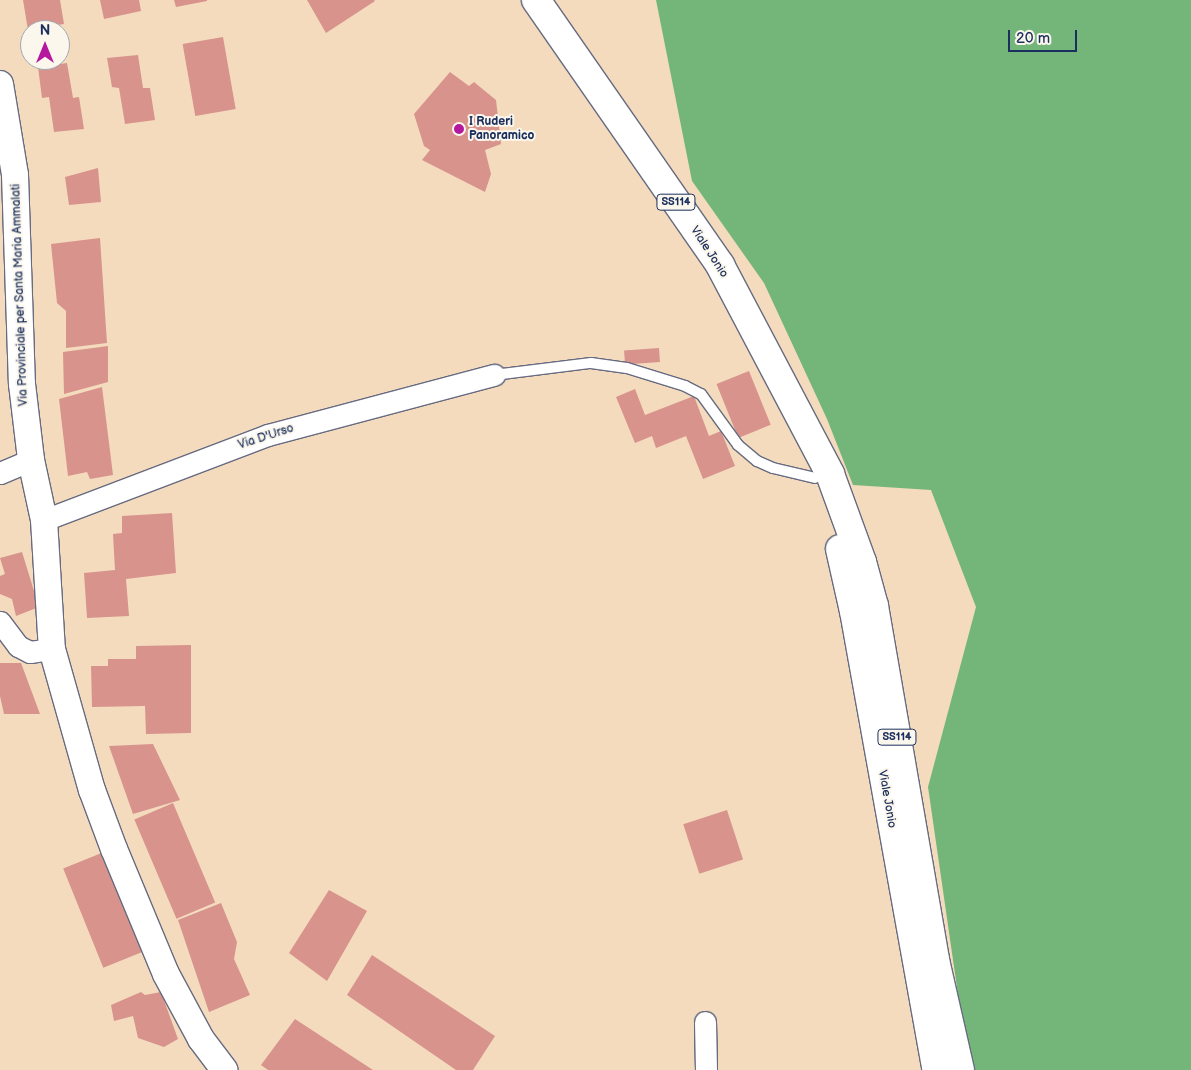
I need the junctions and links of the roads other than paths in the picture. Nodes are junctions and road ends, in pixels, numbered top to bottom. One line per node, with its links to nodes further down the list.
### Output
1 (536, 0): 4 (main road, Viale Jonio / SS114)
2 (0, 84): 5 (street, Via Provinciale per Santa Maria Ammalati)
3 (494, 375): 7 (lane); 8 (street, Via D'Urso)
4 (799, 414): 7 (main road, Viale Jonio / SS114); 11 (main road, Viale Jonio / SS114)
5 (31, 460): 6 (street); 8 (street, Via Provinciale per Santa Maria Ammalati)
6 (0, 474)
7 (815, 478): 15 (main road, Viale Jonio / SS114)
8 (44, 520): 10 (street, Via Provinciale per Santa Maria Ammalati)
9 (0, 622): 10 (street)
10 (52, 649): 13 (street, Via Provinciale per Santa Maria Ammalati)
11 (920, 876): 16 (main road, Viale Jonio); 17 (main road, Viale Jonio / SS114)
12 (705, 1022): 14 (street)
13 (224, 1070)
14 (706, 1070)
15 (937, 1070)
16 (947, 1070)
17 (960, 1070)

